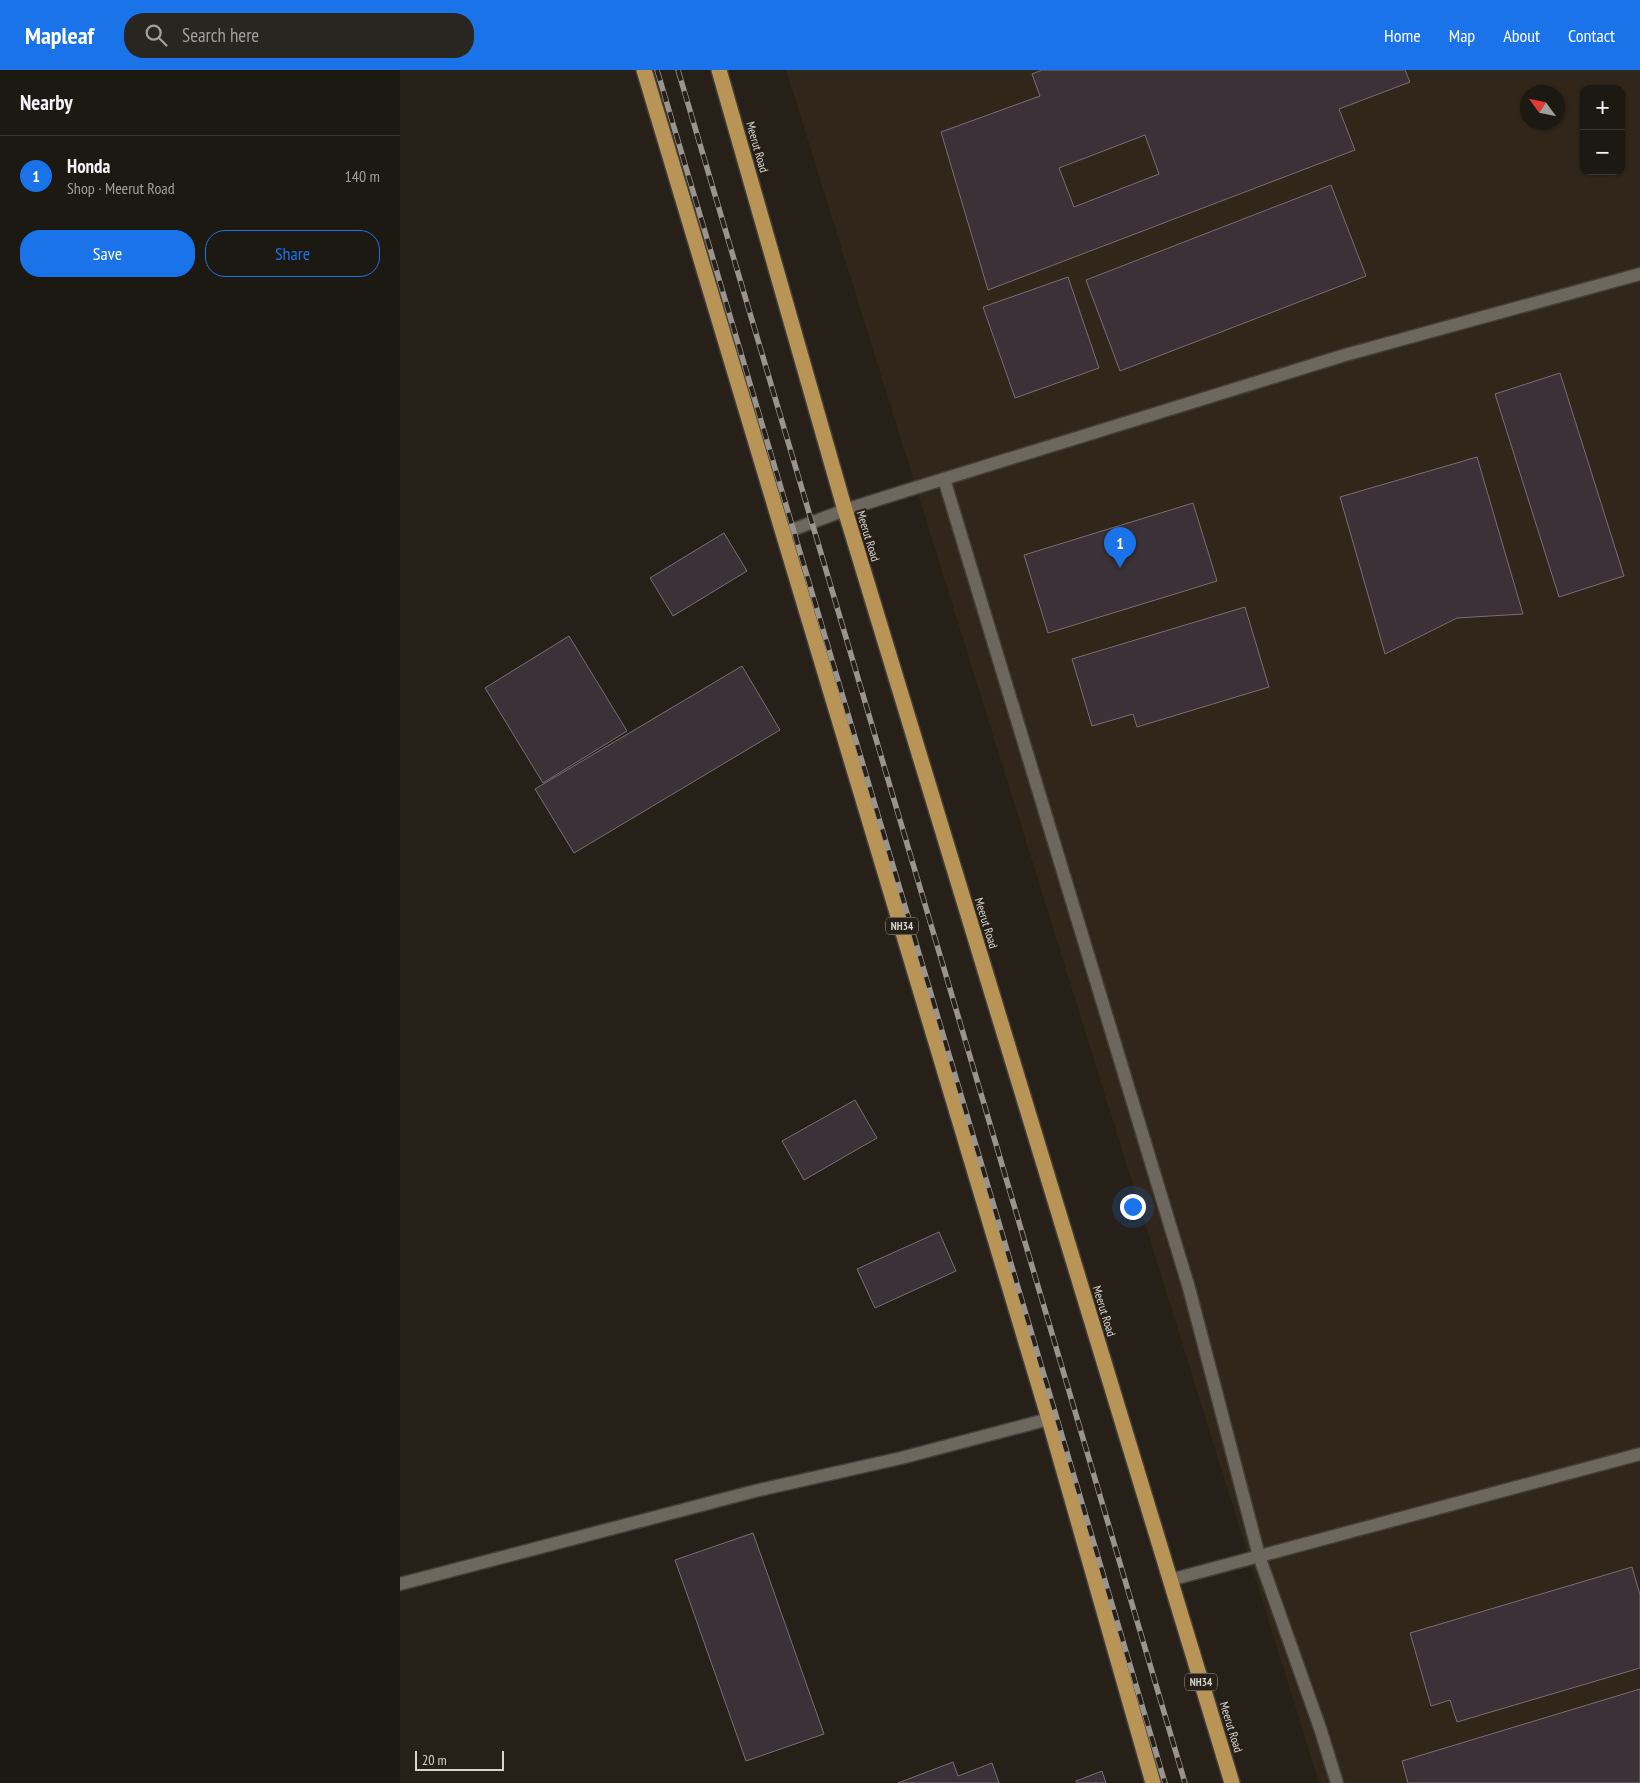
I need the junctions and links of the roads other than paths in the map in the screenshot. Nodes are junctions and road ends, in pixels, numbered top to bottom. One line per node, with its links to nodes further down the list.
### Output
1 (644, 70): 6 (highway, NH34)
2 (719, 70): 5 (highway, Meerut Road / NH34)
3 (1640, 274): 4 (street)
4 (944, 479): 5 (street); 9 (street)
5 (845, 510): 6 (street); 10 (highway, Meerut Road / NH34)
6 (784, 533): 7 (highway, NH34)
7 (1049, 1419): 11 (street); 12 (highway, NH34)
8 (1640, 1454): 9 (street)
9 (1259, 1556): 10 (street); 14 (street)
10 (1170, 1580): 13 (highway, Meerut Road / NH34)
11 (400, 1584)
12 (1153, 1783)
13 (1232, 1783)
14 (1337, 1783)

